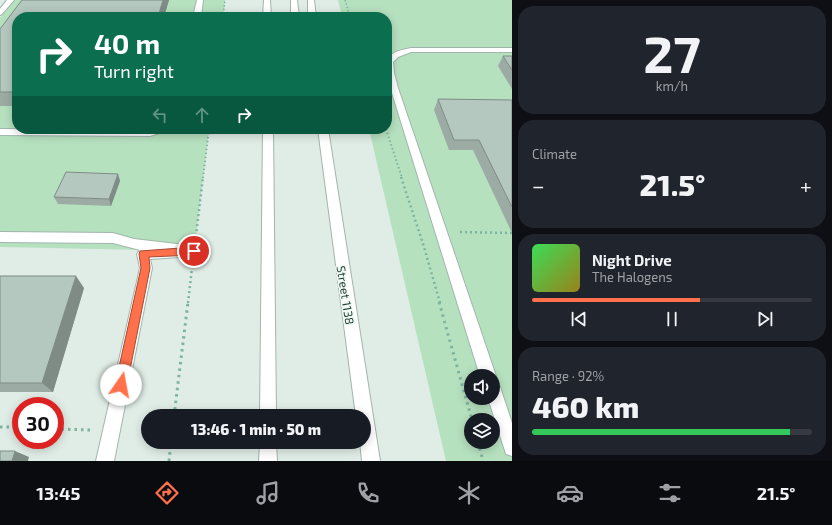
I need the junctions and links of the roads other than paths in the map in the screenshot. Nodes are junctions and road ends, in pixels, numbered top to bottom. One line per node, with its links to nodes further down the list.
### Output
1 (11, 0): 10 (street)
2 (200, 0): 6 (street)
3 (294, 0): 8 (street)
4 (310, 0): 9 (street)
5 (267, 1): 7 (street)
6 (198, 12)
7 (268, 12)
8 (295, 12)
9 (311, 12)
10 (0, 13)
11 (392, 48): 12 (street)
12 (425, 50): 13 (street); 14 (street)
13 (512, 50)
14 (392, 57)
15 (392, 80): 17 (street)
16 (392, 85): 17 (street)
17 (394, 88): 25 (street)
18 (0, 132): 19 (street)
19 (12, 132)
20 (268, 134): 27 (street)
21 (317, 134): 23 (street)
22 (324, 134): 23 (street, Street 1138)
23 (326, 157): 32 (street, Street 1138)
24 (0, 237): 30 (street)
25 (486, 369)
26 (498, 405): 28 (street)
27 (268, 409)
28 (512, 448)
29 (268, 449): 31 (street)
30 (105, 461)
31 (268, 461)
32 (371, 461)

